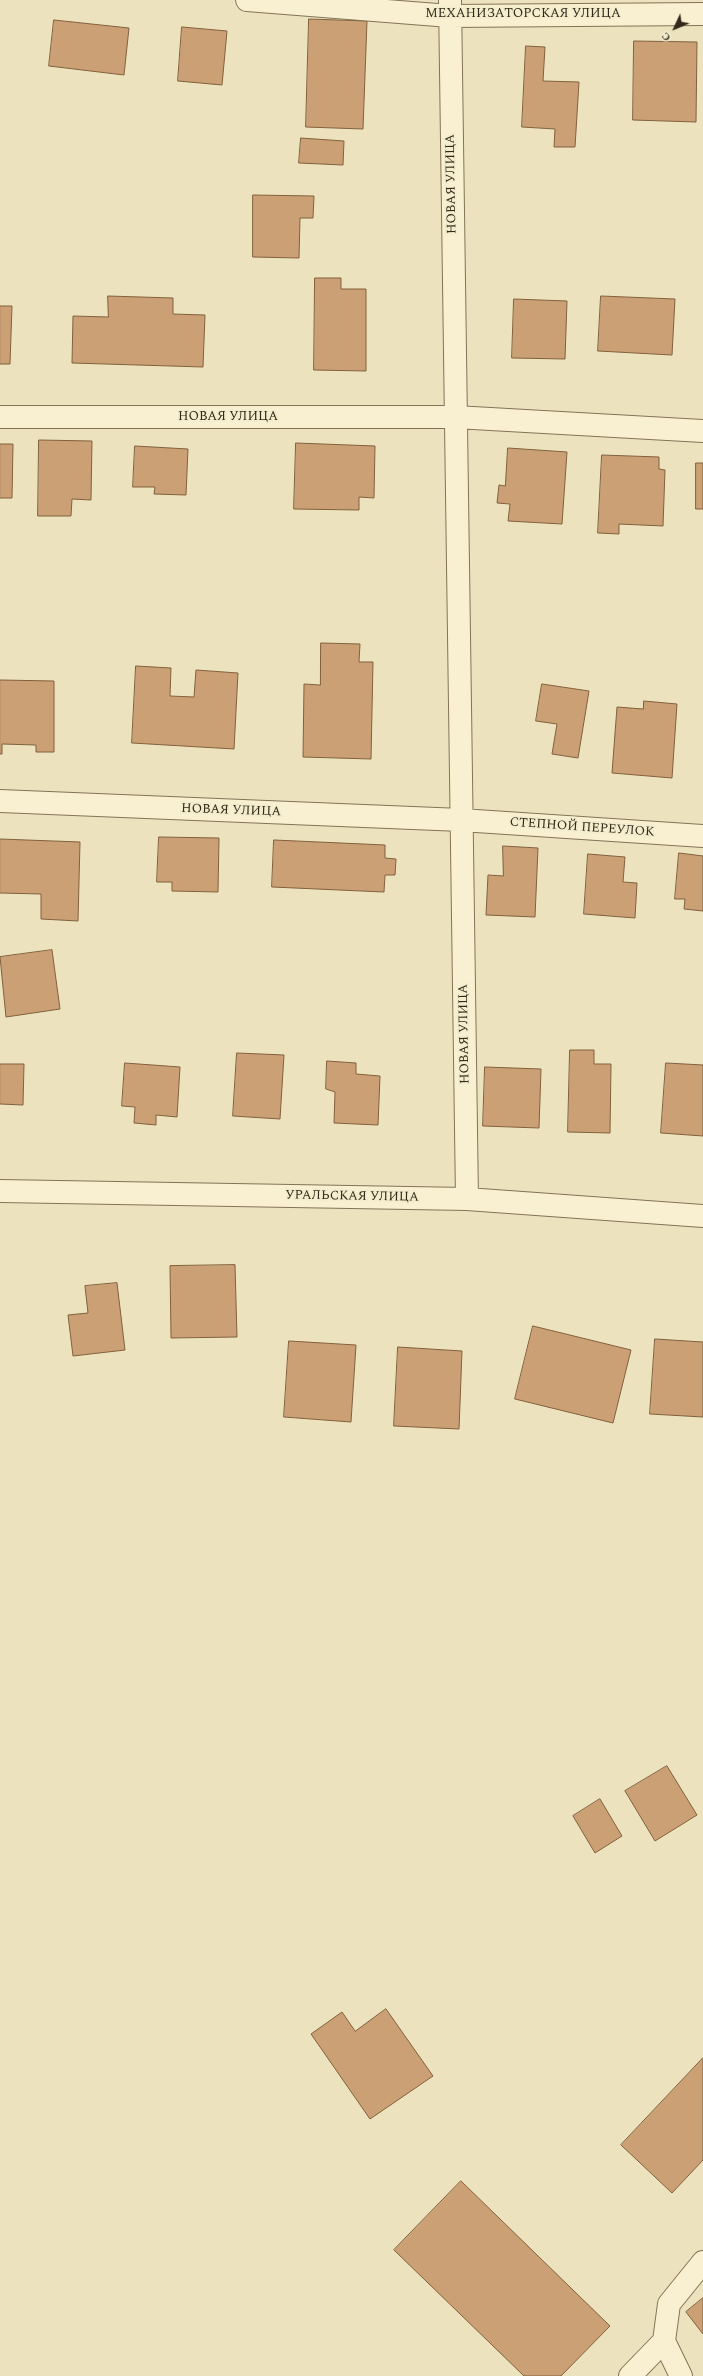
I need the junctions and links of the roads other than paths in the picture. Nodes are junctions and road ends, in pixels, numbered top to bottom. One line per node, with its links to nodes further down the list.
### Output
1 (247, 0): 2 (street, МЕХАНИЗАТОРСКАЯ УЛИЦА)
2 (450, 8): 3 (street, МЕХАНИЗАТОРСКАЯ УЛИЦА); 5 (street, НОВАЯ УЛИЦА)
3 (703, 14)
4 (0, 417): 5 (street, НОВАЯ УЛИЦА)
5 (455, 417): 6 (street, НОВАЯ УЛИЦА); 8 (street, НОВАЯ УЛИЦА)
6 (703, 431)
7 (0, 801): 8 (street, НОВАЯ УЛИЦА)
8 (461, 820): 9 (street, СТЕПНОЙ ПЕРЕУЛОК); 11 (street, НОВАЯ УЛИЦА)
9 (703, 836)
10 (0, 1191): 11 (street, УРАЛЬСКАЯ УЛИЦА)
11 (467, 1199): 12 (street, УРАЛЬСКАЯ УЛИЦА)
12 (703, 1216)
13 (703, 2262): 14 (street)
14 (664, 2341): 15 (street); 16 (street)
15 (630, 2376)
16 (681, 2376)

